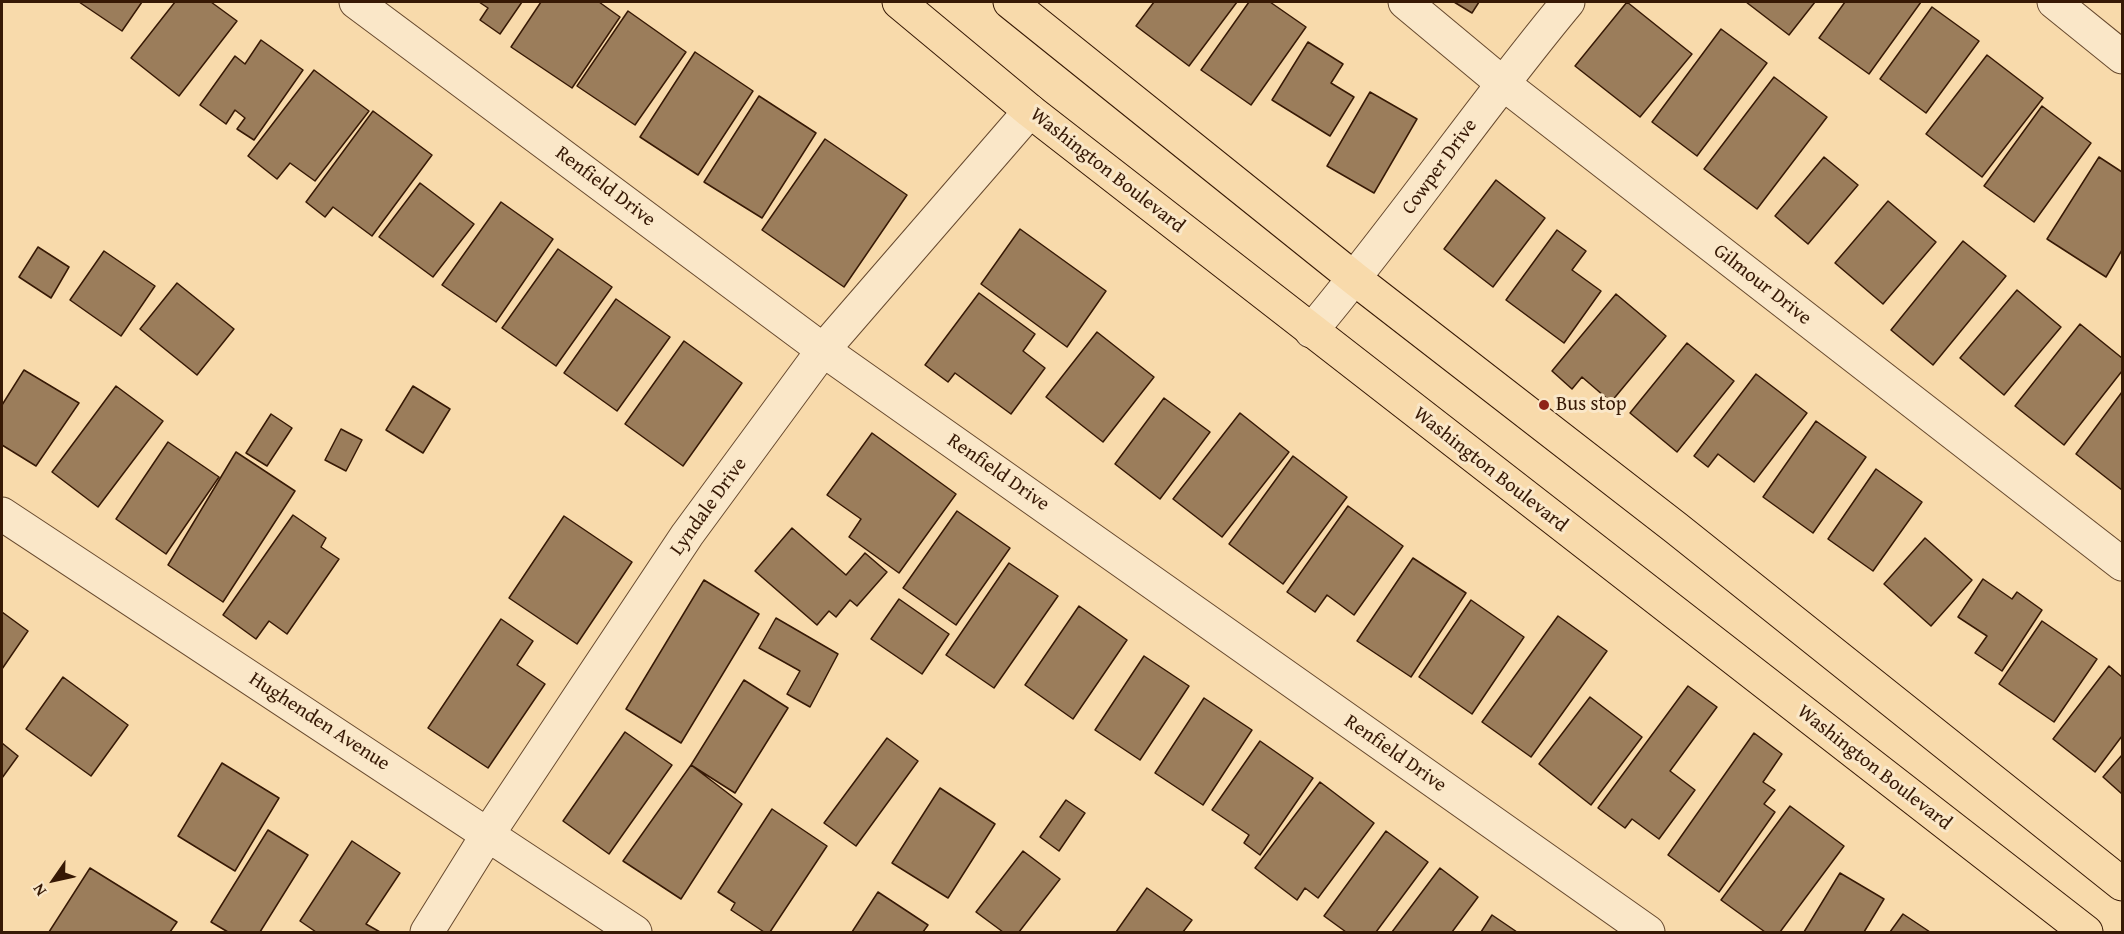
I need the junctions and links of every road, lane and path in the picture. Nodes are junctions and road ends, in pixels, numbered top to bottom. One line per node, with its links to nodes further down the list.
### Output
1 (356, 2): 12 (street, Renfield Drive)
2 (899, 2): 9 (highway, Washington Boulevard)
3 (1010, 2): 10 (highway)
4 (1405, 2): 8 (street, Gilmour Drive)
5 (1568, 2): 8 (street, Cowper Drive)
6 (2054, 2): 7 (street)
7 (2122, 57)
8 (1501, 82): 10 (street, Cowper Drive); 14 (street, Gilmour Drive)
9 (1030, 111): 11 (highway, Washington Boulevard); 12 (street, Lyndale Drive)
10 (1355, 279): 11 (street, Cowper Drive); 16 (highway)
11 (1311, 331): 20 (highway, Washington Boulevard)
12 (823, 350): 15 (street, Lyndale Drive); 19 (street, Renfield Drive)
13 (2, 514): 15 (street, Hughenden Avenue)
14 (2122, 564)
15 (488, 834): 17 (street, Lyndale Drive); 18 (street, Hughenden Avenue)
16 (2122, 884)
17 (426, 933)
18 (635, 933)
19 (1648, 933)
20 (2086, 933)

